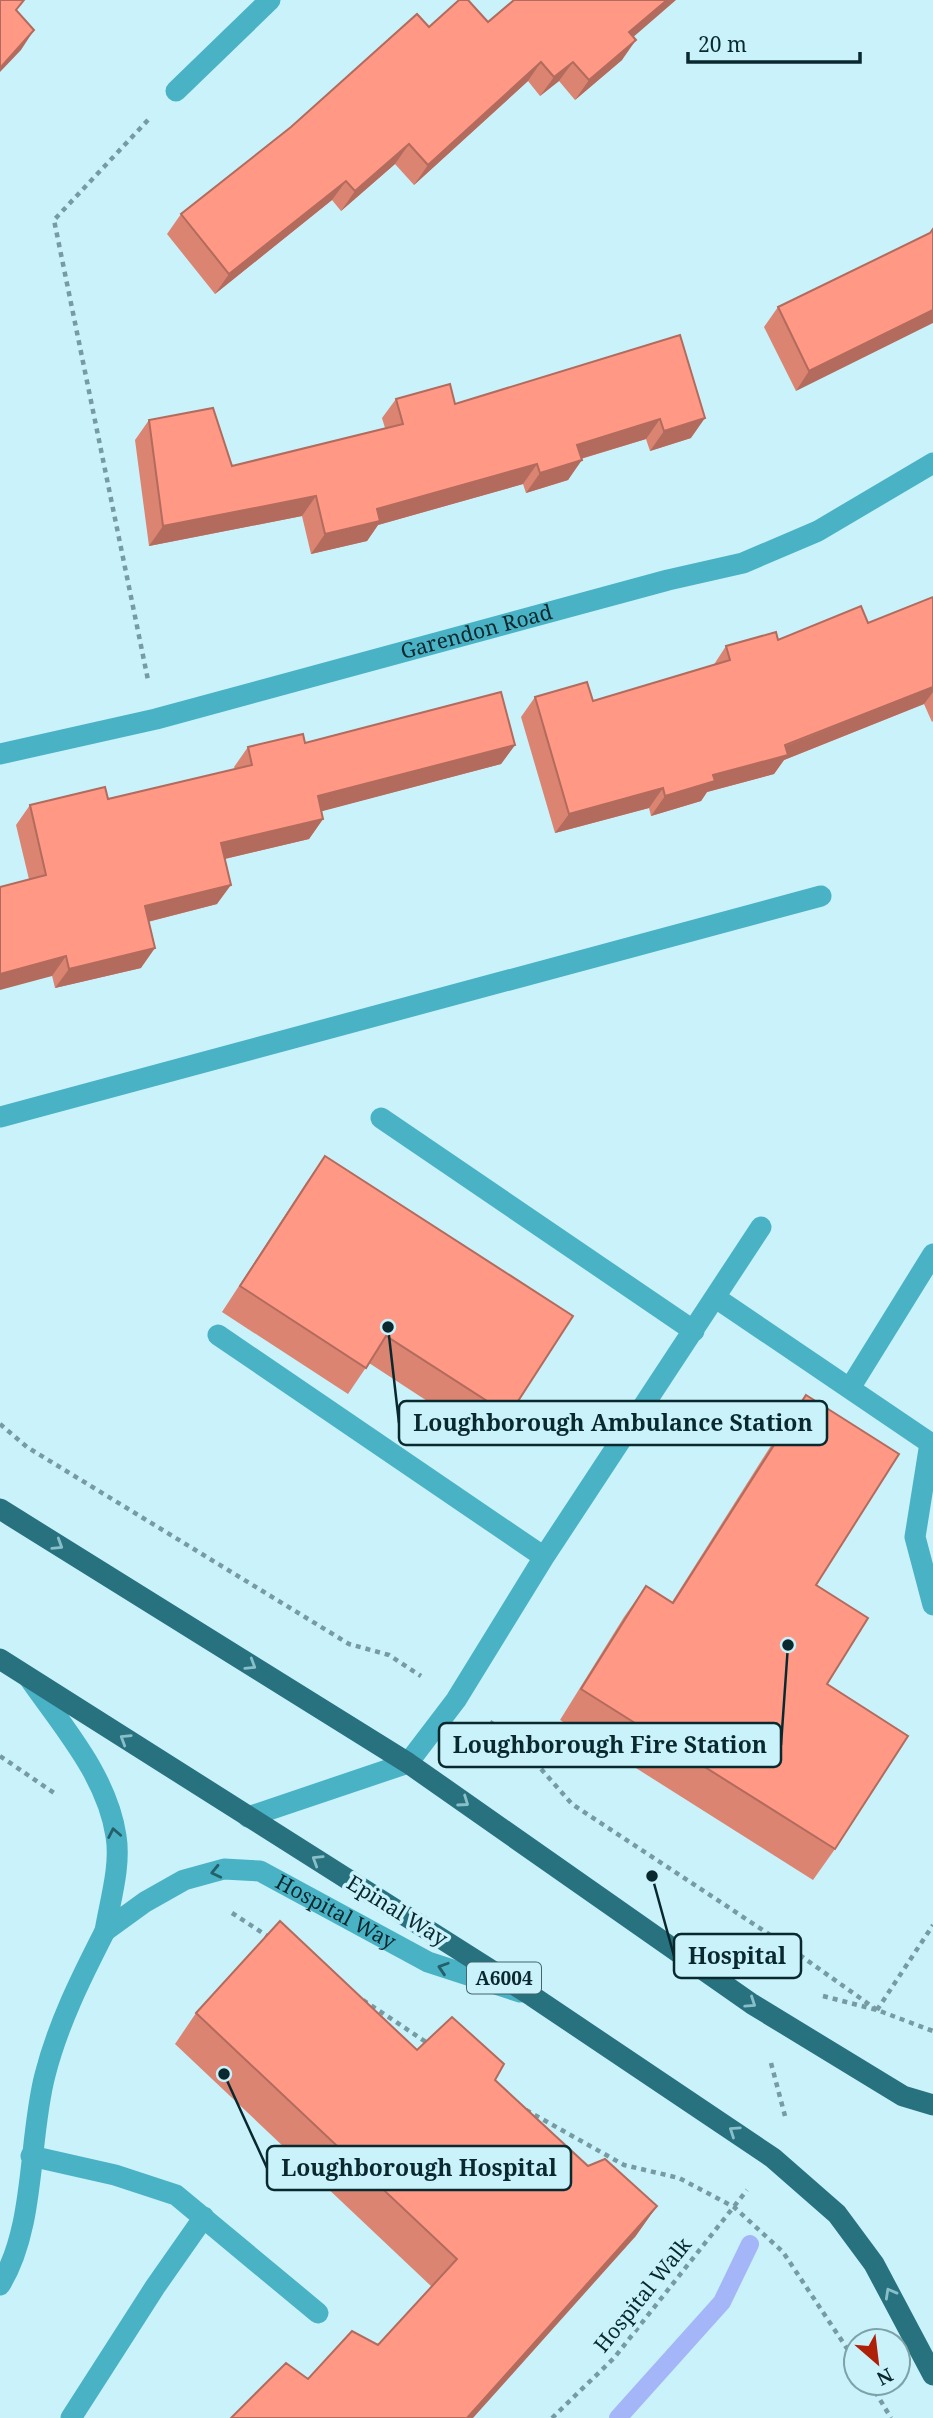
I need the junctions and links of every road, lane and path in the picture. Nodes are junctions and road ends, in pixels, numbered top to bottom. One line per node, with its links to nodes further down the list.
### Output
1 (269, 0): 2 (street)
2 (176, 91): 4 (path)
3 (933, 463): 4 (street, Garendon Road)
4 (156, 719): 5 (street, Garendon Road)
5 (0, 754)
6 (821, 896): 7 (street)
7 (0, 1117)
8 (381, 1118): 12 (street)
9 (761, 1227): 11 (street)
10 (933, 1254): 14 (street)
11 (716, 1298): 12 (street); 14 (street)
12 (694, 1331): 17 (street)
13 (218, 1335): 17 (street)
14 (850, 1388): 18 (street)
15 (0, 1424): 19 (path)
16 (0, 1509): 24 (main road, one-way to 24)
17 (544, 1557): 24 (street)
18 (933, 1605)
19 (389, 1655)
20 (0, 1659): 21 (main road, Epinal Way / A6004)
21 (30, 1678): 26 (main road, Epinal Way / A6004, one-way to 21); 29 (street, Hospital Way, one-way to 21)
22 (512, 1736): 34 (path)
23 (0, 1756): 25 (path)
24 (408, 1763): 26 (street); 38 (main road, one-way to 38)
25 (62, 1799)
26 (248, 1817): 33 (main road, Epinal Way / A6004, one-way to 26)
27 (228, 1911): 30 (path)
28 (933, 1925): 34 (path)
29 (105, 1931): 33 (street, Hospital Way, one-way to 29); 39 (street, Hospital Way)
30 (282, 1945)
31 (820, 1995): 34 (path)
32 (358, 1996): 36 (path)
33 (532, 1996): 46 (main road, Epinal Way / A6004, one-way to 33)
34 (877, 2010): 35 (path)
35 (933, 2031)
36 (434, 2048)
37 (518, 2105): 41 (path)
38 (933, 2105)
39 (31, 2156): 42 (street); 43 (street, Hospital Way)
40 (750, 2186): 41 (path, Hospital Walk)
41 (734, 2207): 45 (path); 49 (path, Hospital Walk)
42 (204, 2217): 44 (street); 48 (street)
43 (0, 2285)
44 (318, 2313)
45 (842, 2341)
46 (933, 2375)
47 (878, 2397): 50 (path)
48 (71, 2418)
49 (552, 2418)
50 (891, 2418)

